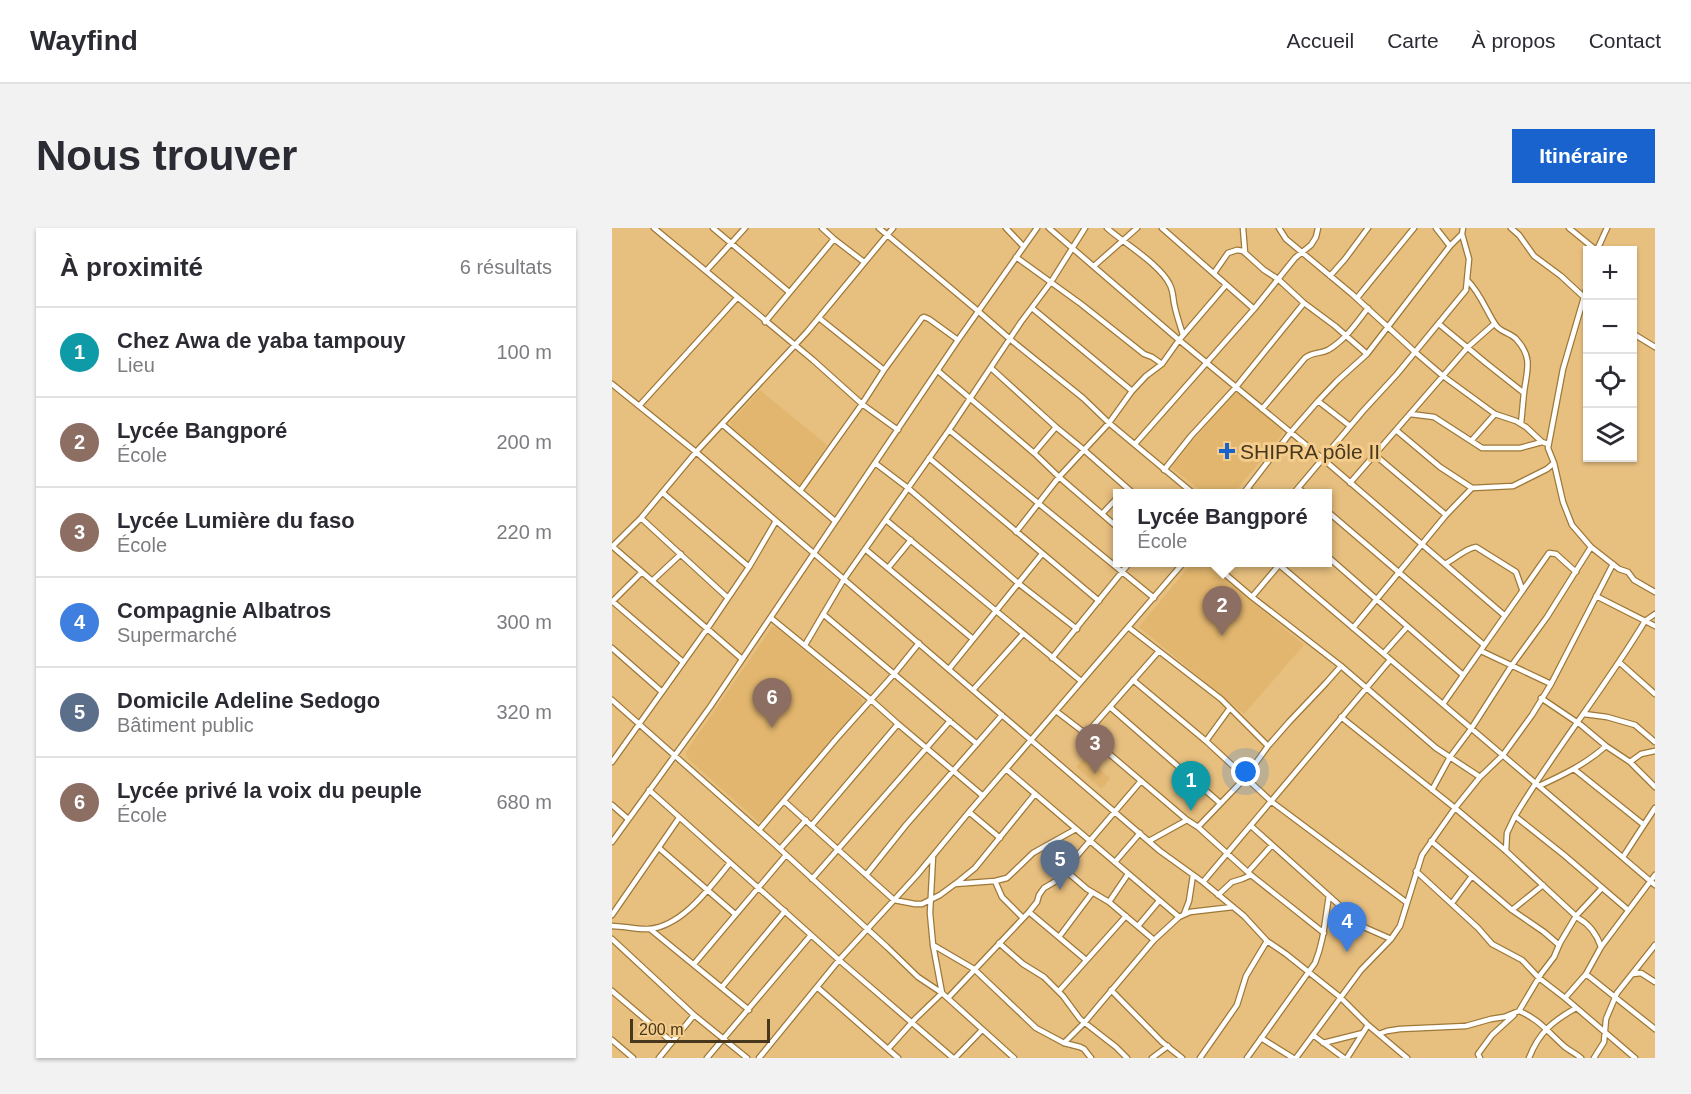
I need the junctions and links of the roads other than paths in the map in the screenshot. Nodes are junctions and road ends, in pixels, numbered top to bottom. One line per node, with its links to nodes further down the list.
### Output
1 (654, 228): 39 (street)
2 (713, 228): 28 (street)
3 (745, 228): 28 (street)
4 (822, 228): 26 (street)
5 (879, 228): 25 (street)
6 (893, 228): 25 (street)
7 (1006, 228): 29 (street)
8 (1037, 228): 29 (street)
9 (1049, 228): 33 (street)
10 (1085, 228): 33 (street)
11 (1107, 228): 27 (street)
12 (1137, 228): 27 (street)
13 (1162, 228): 23 (street)
14 (1243, 228): 35 (street)
15 (1279, 228): 34 (street)
16 (1318, 228): 34 (street)
17 (1368, 228): 41 (street)
18 (1414, 228): 49 (street)
19 (1436, 228): 30 (street)
20 (1511, 228): 47 (street)
21 (1569, 228): 31 (street)
22 (1607, 228): 32 (street)
23 (1168, 231): 40 (street)
24 (1463, 231): 30 (street); 43 (street)
25 (887, 235): 37 (street); 55 (street)
26 (834, 239): 37 (street); 46 (street)
27 (1123, 242): 38 (street); 63 (street)
28 (731, 243): 39 (street); 46 (street)
29 (1023, 246): 36 (street)
30 (1450, 246): 60 (street)
31 (1591, 246)
32 (1598, 246)
33 (1072, 248): 38 (street); 44 (street)
34 (1301, 251): 41 (street); 42 (street)
35 (1245, 253): 40 (street); 42 (street)
36 (1016, 257): 44 (street); 55 (street)
37 (864, 262): 56 (street)
38 (1094, 266): 63 (street)
39 (706, 272): 48 (street)
40 (1214, 273): 45 (street)
41 (1330, 276): 49 (street)
42 (1278, 279): 51 (street); 54 (street)
43 (1468, 281): 58 (street); 59 (street)
44 (1051, 282): 52 (street); 72 (street)
45 (1226, 285): 54 (street); 63 (street)
46 (789, 292): 57 (street)
47 (1583, 296)
48 (737, 298): 57 (street); 84 (street)
49 (1357, 298): 53 (street)
50 (1586, 300): 98 (street)
51 (1304, 303): 61 (street); 78 (street)
52 (1032, 308): 65 (street); 79 (street)
53 (1368, 308): 60 (street); 61 (street)
54 (1254, 309): 71 (street)
55 (978, 310): 64 (street); 65 (street)
56 (819, 318): 66 (street); 74 (street)
57 (765, 322): 66 (street)
58 (1439, 324): 67 (street); 69 (street)
59 (1494, 324): 67 (street); 80 (street)
60 (1388, 326): 69 (street); 70 (street)
61 (1346, 336): 70 (street); 85 (street)
62 (1637, 336): 68 (street)
63 (1181, 338): 71 (street); 72 (street)
64 (958, 340): 74 (street); 75 (street)
65 (1011, 340): 73 (street); 88 (street)
66 (795, 345): 83 (street); 89 (street)
67 (1468, 347): 76 (street); 80 (street)
68 (1655, 347)
69 (1415, 352): 76 (street); 91 (street)
70 (1367, 354): 82 (street)
71 (1207, 362): 78 (street); 99 (street)
72 (1161, 364): 79 (street)
73 (991, 368): 81 (street); 92 (street)
74 (884, 370): 83 (street)
75 (938, 371): 81 (street); 93 (street)
76 (1443, 376): 86 (street); 87 (street)
77 (612, 384): 84 (street)
78 (1236, 387): 85 (street); 108 (street)
79 (1132, 391): 88 (street)
80 (1524, 393): 90 (street)
81 (970, 399): 94 (street); 102 (street)
82 (1318, 401): 91 (street); 96 (street)
83 (862, 404): 93 (street); 117 (street)
84 (639, 406): 101 (street)
85 (1262, 409): 96 (street)
86 (1410, 414): 95 (street); 97 (street)
87 (1495, 414): 90 (street); 97 (street)
88 (1109, 423): 99 (street); 100 (street)
89 (722, 424): 101 (street); 117 (street)
90 (1521, 424): 98 (street)
91 (1350, 426): 105 (street)
92 (1056, 427): 100 (street); 102 (street)
93 (898, 430): 106 (street)
94 (949, 430): 104 (street); 120 (street)
95 (1396, 430): 103 (street); 114 (street)
96 (1291, 432): 105 (street); 116 (street)
97 (1472, 440): 98 (street)
98 (1545, 443): 107 (street)
99 (1135, 444): 108 (street)
100 (1084, 450): 109 (street); 111 (street)
101 (696, 452): 118 (street); 126 (street)
102 (1034, 453): 109 (street)
103 (1375, 455): 110 (street); 123 (street)
104 (929, 458): 112 (street); 129 (street)
105 (1323, 459): 110 (street); 113 (street)
106 (875, 463): 112 (street); 127 (street)
107 (1554, 463): 114 (street); 133 (street)
108 (1164, 470): 115 (street)
109 (1059, 477): 120 (street); 121 (street)
110 (1350, 483): 131 (street)
111 (1127, 487)
112 (908, 488): 125 (street); 156 (street)
113 (1298, 488)
114 (1472, 488): 123 (street)
115 (1186, 489)
116 (1247, 489)
117 (800, 491): 127 (street)
118 (663, 493): 124 (street); 142 (street)
119 (1113, 502): 121 (street)
120 (1039, 503): 129 (street); 141 (street)
121 (1102, 514): 128 (street)
122 (1332, 515): 153 (street)
123 (1446, 515): 131 (street)
124 (641, 518): 132 (street); 135 (street)
125 (886, 520): 130 (street); 134 (street)
126 (776, 521): 136 (street); 142 (street)
127 (835, 521): 136 (street)
128 (1113, 524)
129 (1016, 532): 137 (street)
130 (911, 540): 149 (street); 166 (street)
131 (1423, 545): 139 (street); 153 (street)
132 (612, 546): 150 (street)
133 (1591, 547): 140 (street); 152 (street)
134 (865, 549): 149 (street); 154 (street)
135 (681, 554): 155 (street); 161 (street)
136 (815, 554): 154 (street); 170 (street)
137 (1042, 554): 156 (street); 164 (street)
138 (1332, 560): 163 (street)
139 (1445, 564): 157 (street); 169 (street)
140 (1613, 564): 158 (street); 159 (street)
141 (1113, 565)
142 (749, 567): 161 (street)
143 (1116, 567): 151 (street)
144 (1126, 567): 151 (street)
145 (1180, 567): 162 (street)
146 (1216, 567): 160 (street)
147 (1275, 567): 160 (street)
148 (1281, 567): 175 (street)
149 (888, 568): 179 (street)
150 (642, 572): 155 (street); 165 (street)
151 (1122, 572): 162 (street); 164 (street)
152 (1576, 572): 157 (street); 192 (street)
153 (1399, 573): 163 (street); 182 (street)
154 (844, 579): 167 (street); 180 (street)
155 (652, 581): 176 (street)
156 (1018, 583): 166 (street); 177 (street)
157 (1522, 590): 169 (street)
158 (1655, 592)
159 (1596, 596): 171 (street); 199 (street)
160 (1252, 597): 193 (street)
161 (728, 598): 176 (street)
162 (1154, 598): 173 (street)
163 (1376, 599): 174 (street); 175 (street)
164 (1099, 601): 177 (street)
165 (612, 602): 190 (street)
166 (996, 611): 178 (street); 179 (street)
167 (823, 614): 181 (street); 195 (street)
168 (1655, 614): 171 (street)
169 (1504, 615): 182 (street)
170 (771, 618): 181 (street); 188 (street)
171 (1645, 621): 172 (street); 191 (street)
172 (1655, 626)
173 (1128, 627): 184 (street); 198 (street)
174 (1407, 627): 186 (street); 196 (street)
175 (1353, 628): 186 (street)
176 (707, 629): 188 (street); 190 (street)
177 (1077, 629): 187 (street)
178 (1023, 634): 187 (street); 201 (street)
179 (973, 639): 194 (street)
180 (919, 643): 194 (street); 195 (street)
181 (805, 645): 205 (street)
182 (1484, 645): 185 (street)
183 (612, 648): 202 (street)
184 (1159, 651): 197 (street); 209 (street)
185 (1481, 651): 192 (street); 196 (street)
186 (1384, 653): 189 (street)
187 (1052, 658): 198 (street)
188 (742, 659): 228 (street)
189 (1390, 660): 200 (street); 207 (street)
190 (683, 662): 202 (street)
191 (1619, 662): 203 (street); 211 (street)
192 (1512, 665): 199 (street); 218 (street)
193 (1341, 666): 200 (street); 224 (street)
194 (949, 669): 201 (street)
195 (894, 674): 205 (street); 214 (street)
196 (1463, 675): 207 (street)
197 (1133, 680): 208 (street); 221 (street)
198 (1081, 681): 210 (street)
199 (1551, 684): 204 (street)
200 (1366, 689): 213 (street); 230 (street)
201 (973, 690): 212 (street)
202 (661, 691): 216 (street)
203 (1655, 693)
204 (1541, 698): 215 (street); 229 (street)
205 (870, 699): 217 (street); 245 (street)
206 (612, 700): 216 (street)
207 (1443, 704): 218 (street)
208 (1110, 707): 219 (street); 246 (street)
209 (1230, 708): 221 (street); 224 (street)
210 (1056, 711): 219 (street); 220 (street)
211 (1584, 714): 215 (street); 222 (street)
212 (1002, 715): 220 (street); 223 (street)
213 (1341, 717): 242 (street); 247 (street)
214 (950, 722): 223 (street); 226 (street)
215 (1577, 722): 225 (street); 239 (street)
216 (639, 724): 228 (street); 231 (street)
217 (898, 724): 226 (street); 258 (street)
218 (1471, 729): 229 (street); 230 (street)
219 (1086, 734): 238 (street)
220 (1032, 740): 234 (street); 251 (street)
221 (1206, 741): 237 (street)
222 (1655, 742)
223 (977, 744): 235 (street)
224 (1268, 746): 237 (street)
225 (1606, 746): 232 (street); 233 (street)
226 (927, 749): 235 (street); 273 (street)
227 (1655, 750): 232 (street)
228 (675, 755): 241 (street); 263 (street)
229 (1503, 755): 236 (street); 239 (street)
230 (1450, 757): 236 (street); 242 (street)
231 (612, 759)
232 (1630, 762): 240 (street)
233 (1574, 769): 239 (street); 259 (street)
234 (1006, 770): 243 (street); 244 (street)
235 (954, 771): 244 (street); 285 (street)
236 (1480, 777): 249 (street)
237 (1245, 778): 246 (street); 247 (street)
238 (1141, 781): 251 (street); 257 (street)
239 (1537, 785): 253 (street); 278 (street)
240 (1655, 787)
241 (648, 790): 254 (street); 255 (street)
242 (1432, 790): 249 (street)
243 (1035, 794): 262 (street); 265 (street)
244 (983, 796): 252 (street)
245 (784, 801): 256 (street); 263 (street)
246 (1220, 802): 261 (street)
247 (1272, 802): 260 (street); 305 (street)
248 (612, 805): 255 (street)
249 (1455, 808): 269 (street); 274 (street)
250 (1655, 808): 259 (street)
251 (1115, 811): 264 (street); 266 (street)
252 (969, 812): 265 (street); 277 (street)
253 (1515, 816): 274 (street); 296 (street)
254 (680, 818): 271 (street); 280 (street)
255 (628, 819): 268 (street)
256 (807, 820): 258 (street); 272 (street)
257 (1187, 820): 261 (street); 267 (street)
258 (812, 825): 273 (street)
259 (1644, 825): 278 (street)
260 (1251, 826): 270 (street); 275 (street)
261 (1198, 827): 275 (street)
262 (1076, 829): 266 (street); 290 (street)
263 (759, 830): 272 (street)
264 (1140, 833): 267 (street); 279 (street)
265 (1000, 838): 293 (street)
266 (1090, 841): 279 (street); 281 (street)
267 (1149, 841): 286 (street)
268 (612, 842)
269 (1431, 842): 282 (street); 288 (street)
270 (1272, 844): 284 (street); 300 (street)
271 (659, 848): 297 (street); 312 (street)
272 (780, 849): 276 (street)
273 (838, 849): 285 (street); 289 (street)
274 (1506, 851): 294 (street)
275 (1227, 854): 284 (street); 291 (street)
276 (786, 855): 289 (street); 295 (street)
277 (933, 856): 301 (street); 303 (street)
278 (1623, 857): 292 (street)
279 (1115, 862): 283 (street)
280 (730, 863): 295 (street); 297 (street)
281 (1065, 870): 298 (street); 311 (street)
282 (1416, 871): 305 (street); 306 (street)
283 (1128, 874): 302 (street); 304 (street)
284 (1249, 874): 299 (street); 322 (street)
285 (866, 875): 301 (street)
286 (1193, 875): 291 (street); 314 (street)
287 (1655, 875): 292 (street)
288 (1472, 876): 306 (street); 308 (street)
289 (812, 879): 321 (street)
290 (995, 881): 293 (street); 317 (street)
291 (1203, 882): 299 (street)
292 (1653, 883): 309 (street)
293 (956, 884): 303 (street)
294 (1543, 885): 308 (street); 316 (street)
295 (759, 887): 310 (street); 313 (street)
296 (1602, 888): 309 (street); 316 (street)
297 (708, 890): 313 (street); 320 (street)
298 (1092, 893): 304 (street); 324 (street)
299 (1218, 895): 307 (street)
300 (1329, 896): 322 (street); 326 (street)
301 (894, 900): 303 (street); 321 (street)
302 (1159, 901): 314 (street); 319 (street)
303 (929, 902): 330 (street)
304 (1109, 902): 315 (street)
305 (1406, 902): 326 (street)
306 (1452, 903): 341 (street)
307 (1233, 907): 314 (street); 328 (street)
308 (1512, 910): 331 (street)
309 (1628, 910): 333 (street)
310 (785, 911): 323 (street); 343 (street)
311 (1029, 912): 317 (street); 324 (street)
312 (612, 915)
313 (735, 915): 336 (street)
314 (1182, 915): 327 (street)
315 (1126, 916): 319 (street); 335 (street)
316 (1576, 916): 331 (street); 333 (street)
317 (1023, 918): 329 (street)
318 (612, 926): 320 (street)
319 (1138, 926): 327 (street)
320 (650, 929): 336 (street)
321 (868, 929): 334 (street); 348 (street)
322 (1324, 933): 338 (street)
323 (812, 935): 334 (street); 354 (street)
324 (1059, 937): 335 (street)
325 (612, 939): 356 (street)
326 (1391, 939): 349 (street)
327 (1154, 940): 345 (street)
328 (1267, 941): 338 (street); 387 (street)
329 (999, 943): 337 (street); 347 (street)
330 (933, 945): 337 (street); 348 (street)
331 (1559, 945): 341 (street)
332 (1655, 945): 339 (street)
333 (1601, 947): 340 (street)
334 (839, 960): 344 (street); 357 (street)
335 (1086, 960): 347 (street)
336 (694, 964): 343 (street)
337 (974, 969): 351 (street); 371 (street)
338 (1308, 971): 349 (street); 367 (street)
339 (1632, 974): 342 (street); 350 (street)
340 (1586, 975): 350 (street); 352 (street)
341 (1539, 978): 352 (street); 355 (street)
342 (1655, 982)
343 (722, 987): 354 (street)
344 (817, 987): 374 (street); 379 (street)
345 (1111, 990): 358 (street); 373 (street)
346 (612, 991): 370 (street)
347 (1059, 991): 358 (street)
348 (942, 993): 351 (street); 357 (street)
349 (1340, 997): 359 (street); 366 (street)
350 (1615, 997): 361 (street); 363 (street)
351 (948, 998): 362 (street)
352 (1565, 998): 353 (street)
353 (1576, 1008): 360 (street); 363 (street)
354 (749, 1010): 368 (street)
355 (1517, 1012): 360 (street); 365 (street); 392 (street)
356 (694, 1015): 368 (street); 370 (street)
357 (912, 1023): 374 (street); 381 (street)
358 (1084, 1023): 371 (street); 384 (street)
359 (1368, 1025): 364 (street); 365 (street)
360 (1546, 1028): 393 (street); 394 (street)
361 (1655, 1029)
362 (982, 1030): 381 (street); 382 (street)
363 (1605, 1032): 395 (street); 396 (street)
364 (1363, 1033): 372 (street); 390 (street)
365 (1379, 1034): 391 (street)
366 (1312, 1035): 372 (street); 389 (street)
367 (1261, 1038): 388 (street); 389 (street)
368 (723, 1039): 377 (street); 378 (street)
369 (612, 1040): 375 (street)
370 (672, 1042): 376 (street)
371 (1064, 1043): 383 (street)
372 (1323, 1043): 390 (street)
373 (1168, 1046): 385 (street); 386 (street)
374 (888, 1049): 380 (street)
375 (633, 1058)
376 (659, 1058)
377 (707, 1058)
378 (747, 1058)
379 (759, 1058)
380 (898, 1058)
381 (954, 1058)
382 (1014, 1058)
383 (1091, 1058)
384 (1127, 1058)
385 (1152, 1058)
386 (1182, 1058)
387 (1200, 1058)
388 (1247, 1058)
389 (1295, 1058)
390 (1345, 1058)
391 (1407, 1058)
392 (1480, 1058)
393 (1529, 1058)
394 (1581, 1058)
395 (1594, 1058)
396 (1635, 1058)

